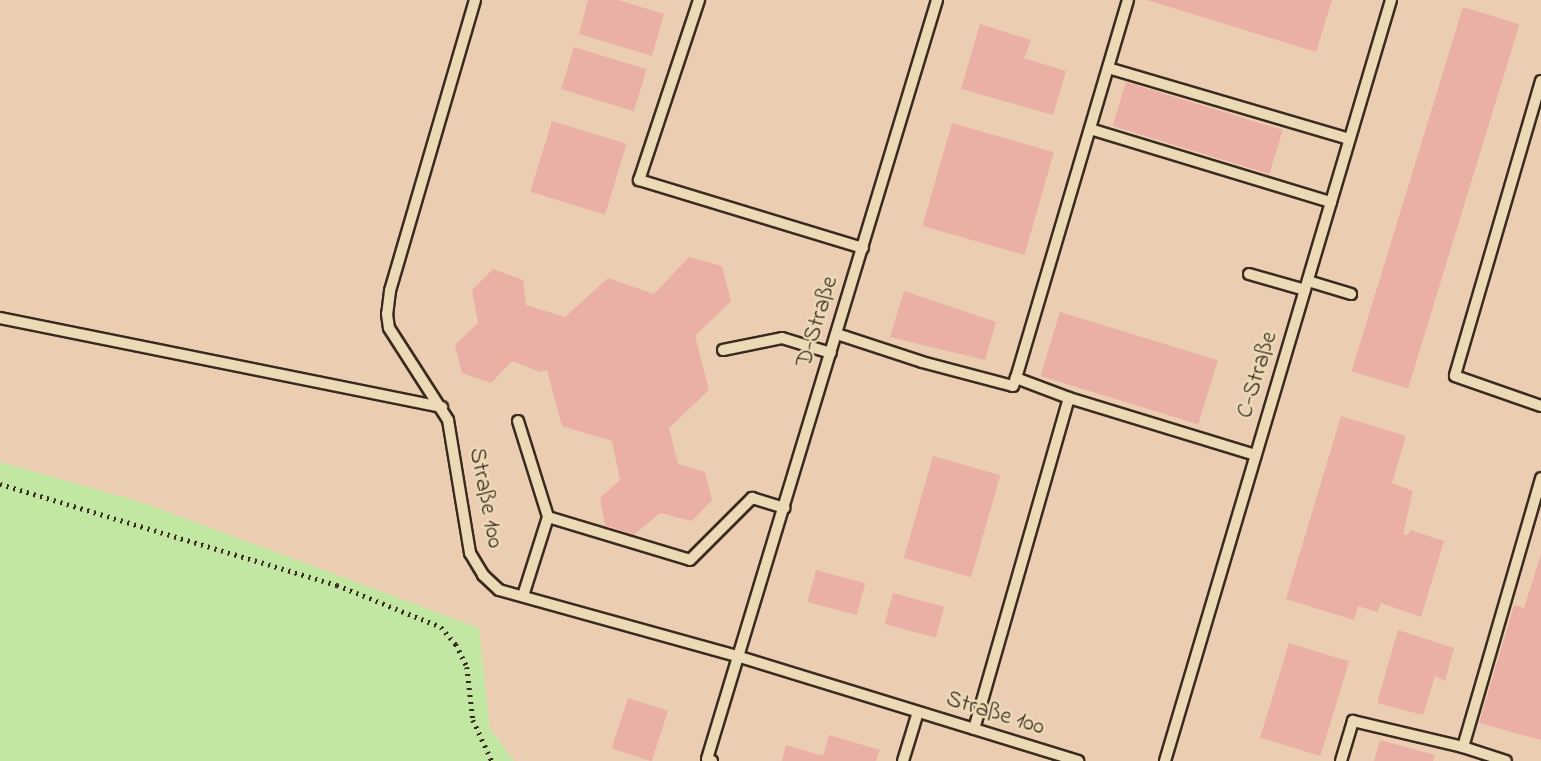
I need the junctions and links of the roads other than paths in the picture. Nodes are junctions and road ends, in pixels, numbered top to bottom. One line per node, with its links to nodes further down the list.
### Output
1 (475, 0): 22 (lane, Straße 100)
2 (699, 0): 11 (lane)
3 (937, 0): 11 (lane, D-Straße)
4 (1128, 0): 6 (lane)
5 (1391, 0): 9 (lane, C-Straße)
6 (1108, 68): 8 (lane); 9 (lane)
7 (1541, 81): 21 (lane)
8 (1090, 129): 10 (lane); 19 (lane)
9 (1349, 139): 10 (lane, C-Straße)
10 (1331, 202): 13 (lane, C-Straße)
11 (863, 247): 16 (lane, D-Straße)
12 (1249, 274): 13 (lane)
13 (1306, 285): 14 (lane); 24 (lane, C-Straße)
14 (1351, 294)
15 (0, 318): 22 (lane)
16 (837, 334): 18 (lane, D-Straße); 19 (lane)
17 (723, 350): 18 (lane)
18 (831, 353): 26 (lane, D-Straße)
19 (1016, 378): 20 (lane)
20 (1069, 398): 24 (lane); 31 (lane)
21 (1541, 406)
22 (442, 407): 28 (lane, Straße 100)
23 (518, 421): 27 (lane)
24 (1256, 455): 36 (lane, C-Straße)
25 (1541, 478): 32 (lane)
26 (785, 508): 27 (lane); 29 (lane, D-Straße)
27 (548, 517): 28 (lane)
28 (523, 596): 29 (lane, Straße 100)
29 (740, 657): 30 (lane, Straße 100); 33 (lane, D-Straße)
30 (918, 712): 31 (lane, Straße 100); 34 (lane)
31 (974, 729): 35 (lane, Straße 100)
32 (1463, 747): 37 (lane); 38 (lane)
33 (712, 761)
34 (903, 761)
35 (1078, 761)
36 (1165, 761)
37 (1341, 761)
38 (1506, 761)

